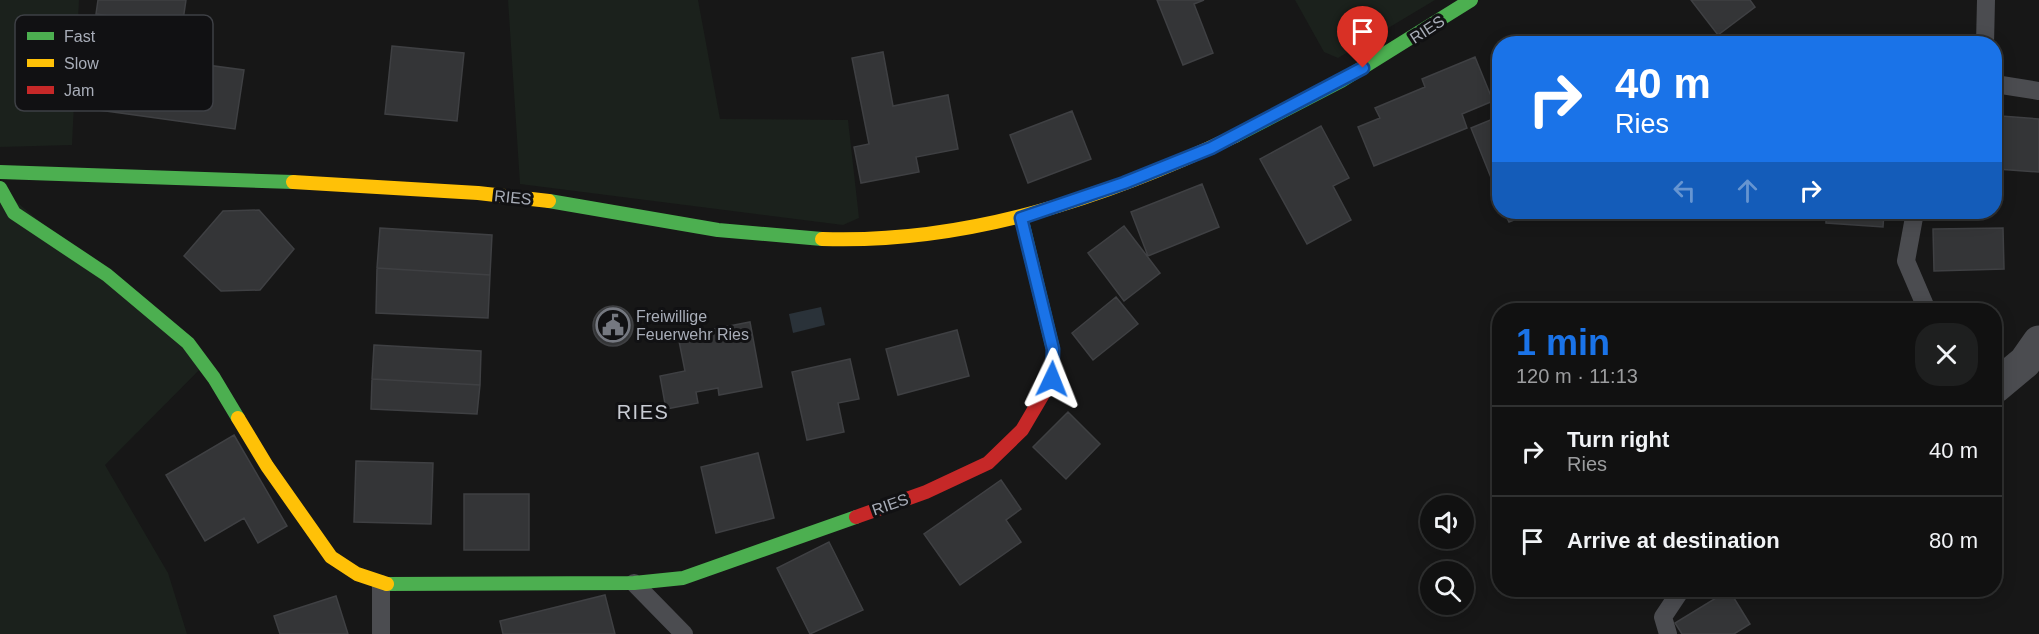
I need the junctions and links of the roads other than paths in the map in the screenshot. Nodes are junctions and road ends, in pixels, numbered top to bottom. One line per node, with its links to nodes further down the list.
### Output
1 (1471, 0): 8 (street, RIES)
2 (1986, 0): 3 (lane)
3 (1985, 36)
4 (2002, 85): 5 (lane)
5 (2039, 91)
6 (0, 172): 8 (street, RIES)
7 (0, 188): 14 (street, RIES)
8 (1021, 218): 13 (street, RIES)
9 (1914, 219): 10 (lane)
10 (1924, 303)
11 (2039, 342): 12 (street)
12 (2002, 381)
13 (634, 583): 14 (street, RIES); 17 (lane)
14 (381, 584): 16 (lane)
15 (1676, 597): 18 (lane)
16 (381, 634)
17 (684, 634)
18 (1668, 634)

